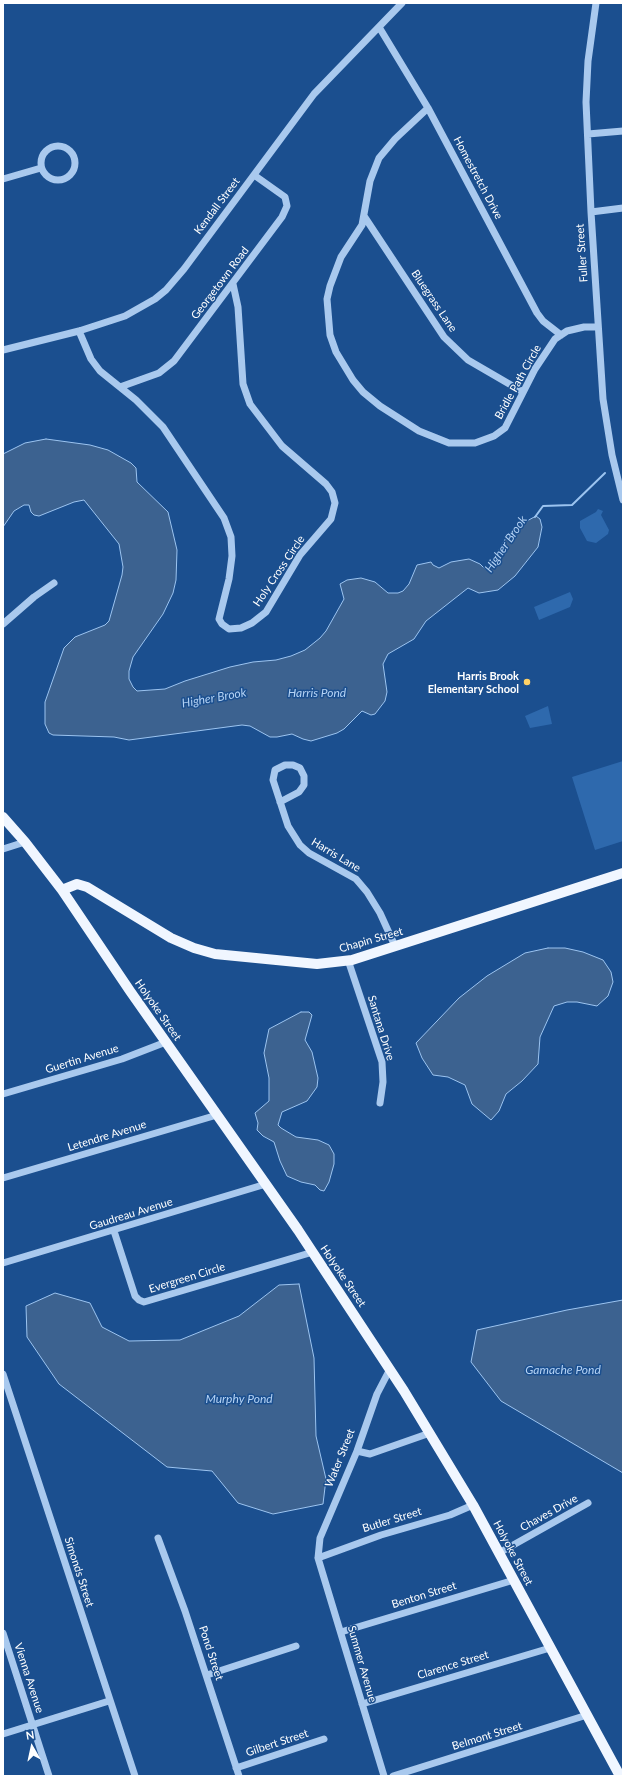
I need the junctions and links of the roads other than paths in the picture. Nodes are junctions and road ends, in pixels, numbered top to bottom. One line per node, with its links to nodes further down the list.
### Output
1 (402, 3): 3 (street, Kendall Street)
2 (596, 3): 6 (street, Fuller Street)
3 (379, 27): 4 (street, Homestretch Drive); 8 (street, Kendall Street)
4 (428, 108): 12 (street, Bridle Path Circle); 16 (street, Homestretch Drive)
5 (623, 131): 6 (street)
6 (588, 134): 11 (street, Fuller Street)
7 (41, 168): 7 (street); 9 (street)
8 (254, 175): 13 (street, Georgetown Road); 15 (street, Kendall Street)
9 (3, 179)
10 (623, 208): 11 (street)
11 (590, 212): 14 (street, Fuller Street)
12 (364, 216): 19 (street, Bluegrass Lane); 19 (street, Bridle Path Circle)
13 (233, 284): 18 (street, Georgetown Road); 18 (street, Holy Cross Circle)
14 (598, 327): 16 (street, Bridle Path Circle); 20 (street, Fuller Street)
15 (79, 331): 17 (street, Kendall Street); 18 (street, Holy Cross Circle)
16 (561, 335): 19 (street, Bridle Path Circle)
17 (3, 350)
18 (120, 387)
19 (523, 392)
20 (623, 500)
21 (54, 583): 22 (street)
22 (3, 624)
23 (280, 802): 23 (street, Harris Lane); 29 (street, Harris Lane)
24 (3, 817): 25 (main road, Holyoke Street)
25 (25, 842): 26 (street); 28 (main road, Holyoke Street)
26 (3, 849)
27 (623, 873): 29 (main road, Chapin Street)
28 (62, 890): 30 (main road, Chapin Street); 31 (main road, Holyoke Street)
29 (395, 946): 30 (main road, Chapin Street)
30 (348, 960): 33 (street, Santana Drive)
31 (166, 1042): 32 (street, Guertin Avenue); 34 (main road, Holyoke Street)
32 (3, 1094)
33 (380, 1103)
34 (217, 1115): 35 (street, Letendre Avenue); 36 (main road, Holyoke Street)
35 (3, 1178)
36 (266, 1184): 37 (street, Gaudreau Avenue); 38 (main road, Holyoke Street)
37 (114, 1231): 38 (street, Evergreen Circle); 39 (street, Gaudreau Avenue)
38 (313, 1252): 40 (main road, Holyoke Street)
39 (3, 1263)
40 (390, 1370): 42 (main road, Holyoke Street); 43 (street, Water Street)
41 (3, 1374): 55 (street, Simonds Street)
42 (430, 1433): 43 (street); 45 (main road, Holyoke Street)
43 (357, 1451): 48 (street, Water Street)
44 (588, 1503): 47 (street, Chaves Drive)
45 (472, 1505): 47 (main road, Holyoke Street); 48 (street, Butler Street)
46 (158, 1538): 54 (street, Pond Street)
47 (499, 1553): 49 (main road, Holyoke Street)
48 (318, 1558): 51 (street, Summer Avenue)
49 (514, 1580): 51 (street, Benton Street); 53 (main road, Holyoke Street)
50 (3, 1632): 58 (street, Vienna Avenue)
51 (342, 1632): 56 (street, Summer Avenue)
52 (296, 1646): 54 (street)
53 (550, 1648): 56 (street, Clarence Street); 57 (main road, Holyoke Street)
54 (207, 1675): 61 (street, Pond Street)
55 (109, 1700): 58 (street); 63 (street, Simonds Street)
56 (362, 1704): 65 (street, Summer Avenue)
57 (587, 1716): 66 (street, Belmont Street); 67 (main road, Holyoke Street)
58 (33, 1725): 59 (street); 62 (street, Vienna Avenue)
59 (3, 1734)
60 (324, 1739): 61 (street, Gilbert Street)
61 (236, 1768): 64 (street, Pond Street)
62 (49, 1776)
63 (135, 1776)
64 (239, 1776)
65 (384, 1776)
66 (393, 1776)
67 (620, 1776)

